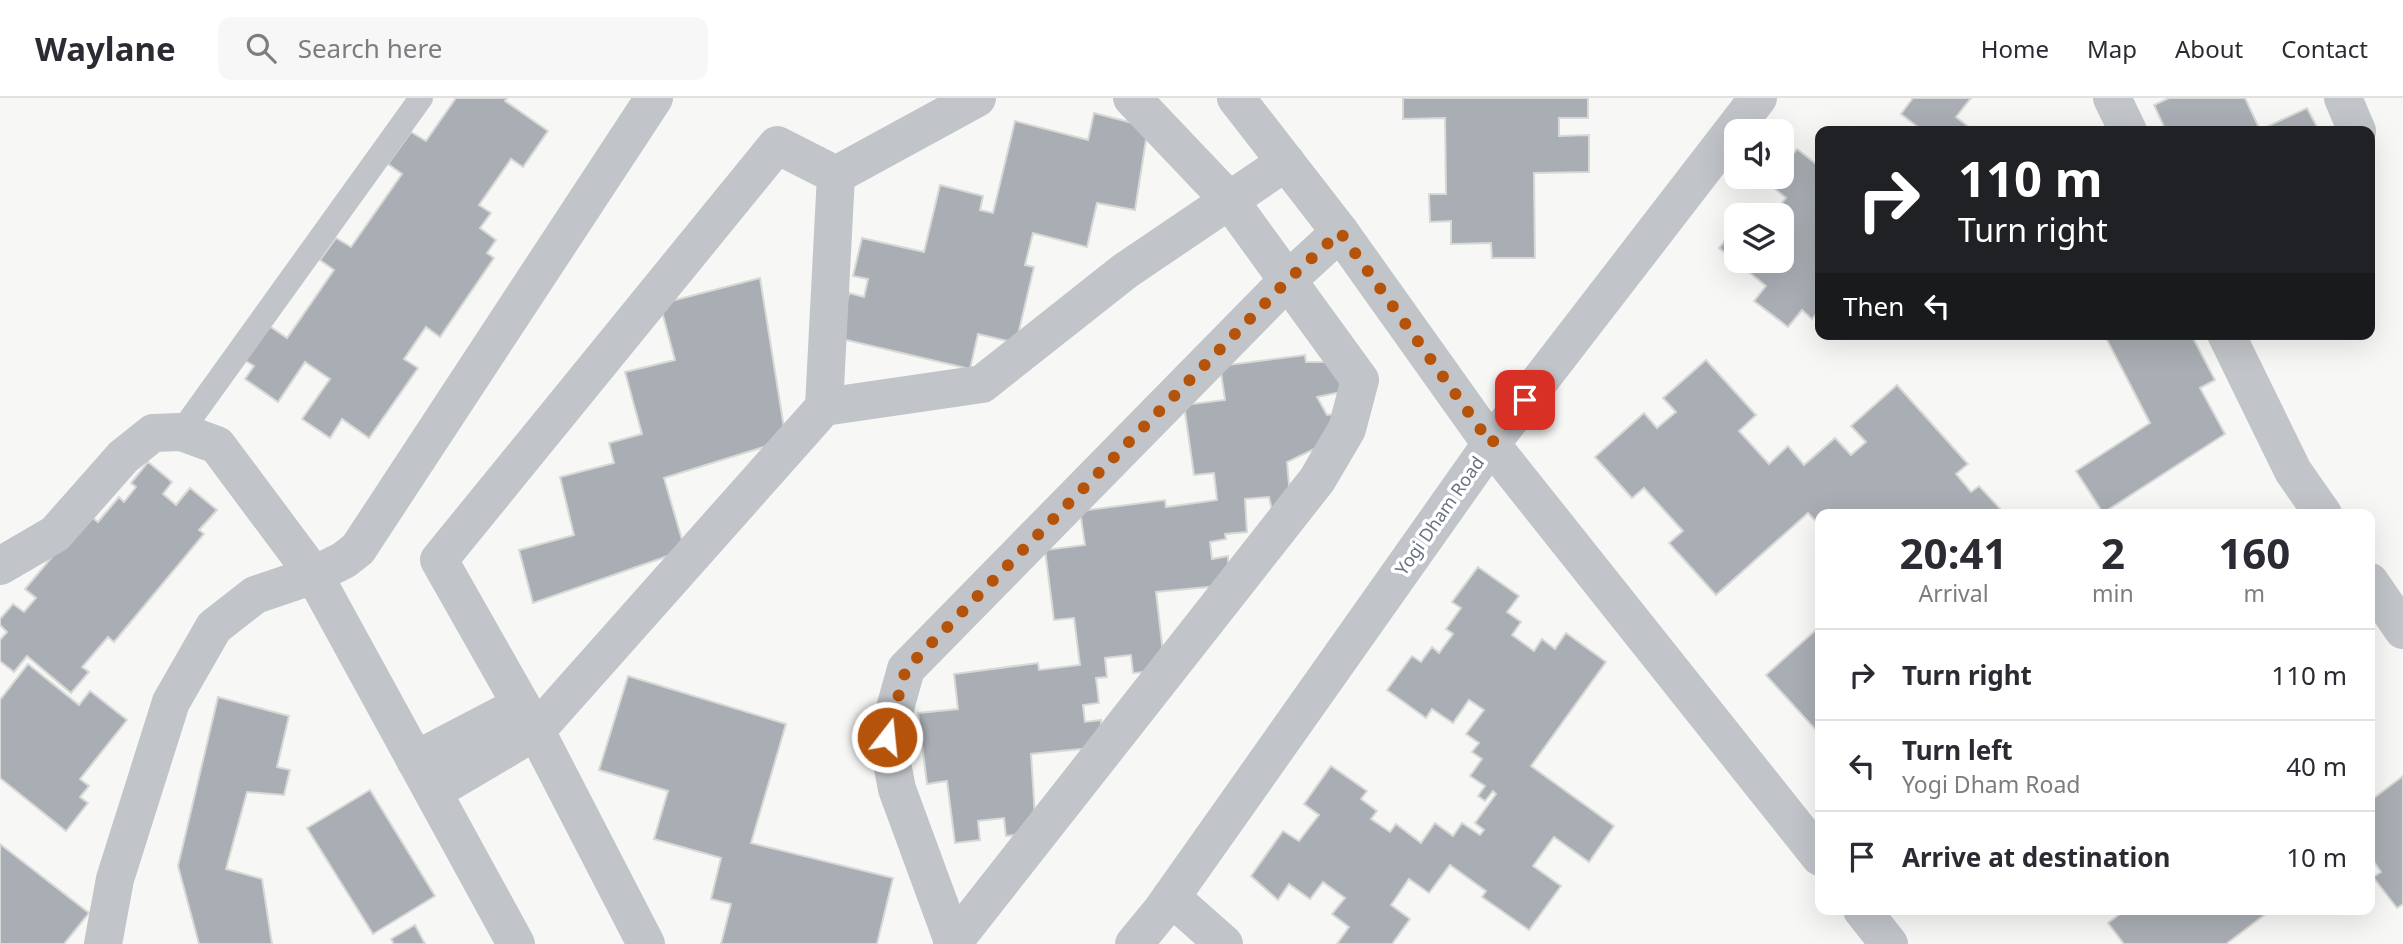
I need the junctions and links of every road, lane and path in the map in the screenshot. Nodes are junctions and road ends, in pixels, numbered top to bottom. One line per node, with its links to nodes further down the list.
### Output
1 (421, 98): 18 (lane)
2 (654, 98): 22 (street)
3 (977, 98): 12 (street)
4 (1132, 98): 13 (street)
5 (1236, 98): 11 (street)
6 (1758, 98): 19 (street, Yogi Dham Road)
7 (2112, 98): 9 (street)
8 (2343, 98): 10 (street)
9 (2126, 126)
10 (2355, 126)
11 (1286, 162): 13 (street); 14 (street)
12 (836, 175): 17 (street); 25 (street)
13 (1230, 201): 15 (street); 17 (street)
14 (1340, 232): 15 (street); 19 (street)
15 (1288, 280): 30 (street); 30 (street)
16 (2229, 340): 20 (street)
17 (824, 408): 25 (street)
18 (181, 432): 21 (street); 22 (street)
19 (1491, 444): 27 (street); 28 (street, Yogi Dham Road)
20 (2320, 509)
21 (0, 566)
22 (314, 575): 26 (street); 31 (street)
23 (2375, 589): 24 (street)
24 (2403, 630)
25 (528, 718): 26 (street); 33 (street)
26 (424, 776): 32 (street)
27 (1815, 852)
28 (1171, 897): 34 (street, Yogi Dham Road); 35 (street)
29 (1866, 915): 36 (street)
30 (953, 943)
31 (103, 944)
32 (516, 944)
33 (646, 944)
34 (1134, 944)
35 (1224, 944)
36 (1889, 944)

